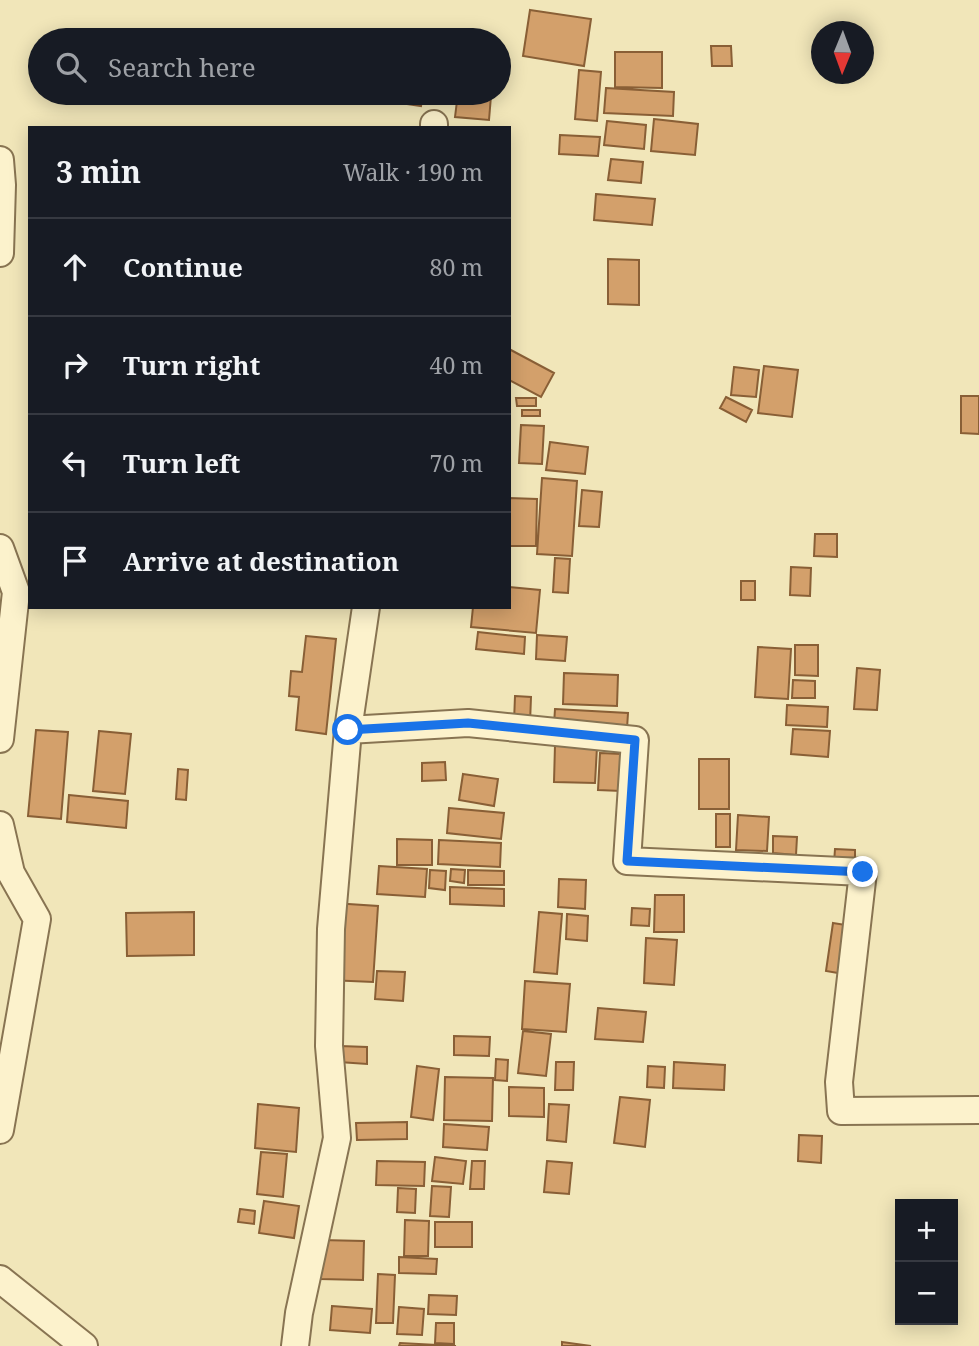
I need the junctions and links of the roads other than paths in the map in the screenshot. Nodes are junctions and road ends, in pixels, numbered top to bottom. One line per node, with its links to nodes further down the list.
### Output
1 (0, 160): 2 (street)
2 (0, 253)
3 (0, 548): 6 (street)
4 (366, 609): 5 (street)
5 (348, 730): 8 (street); 12 (street)
6 (0, 739)
7 (0, 825): 9 (street)
8 (979, 1110)
9 (0, 1130)
10 (0, 1279): 11 (street)
11 (84, 1346)
12 (295, 1346)

